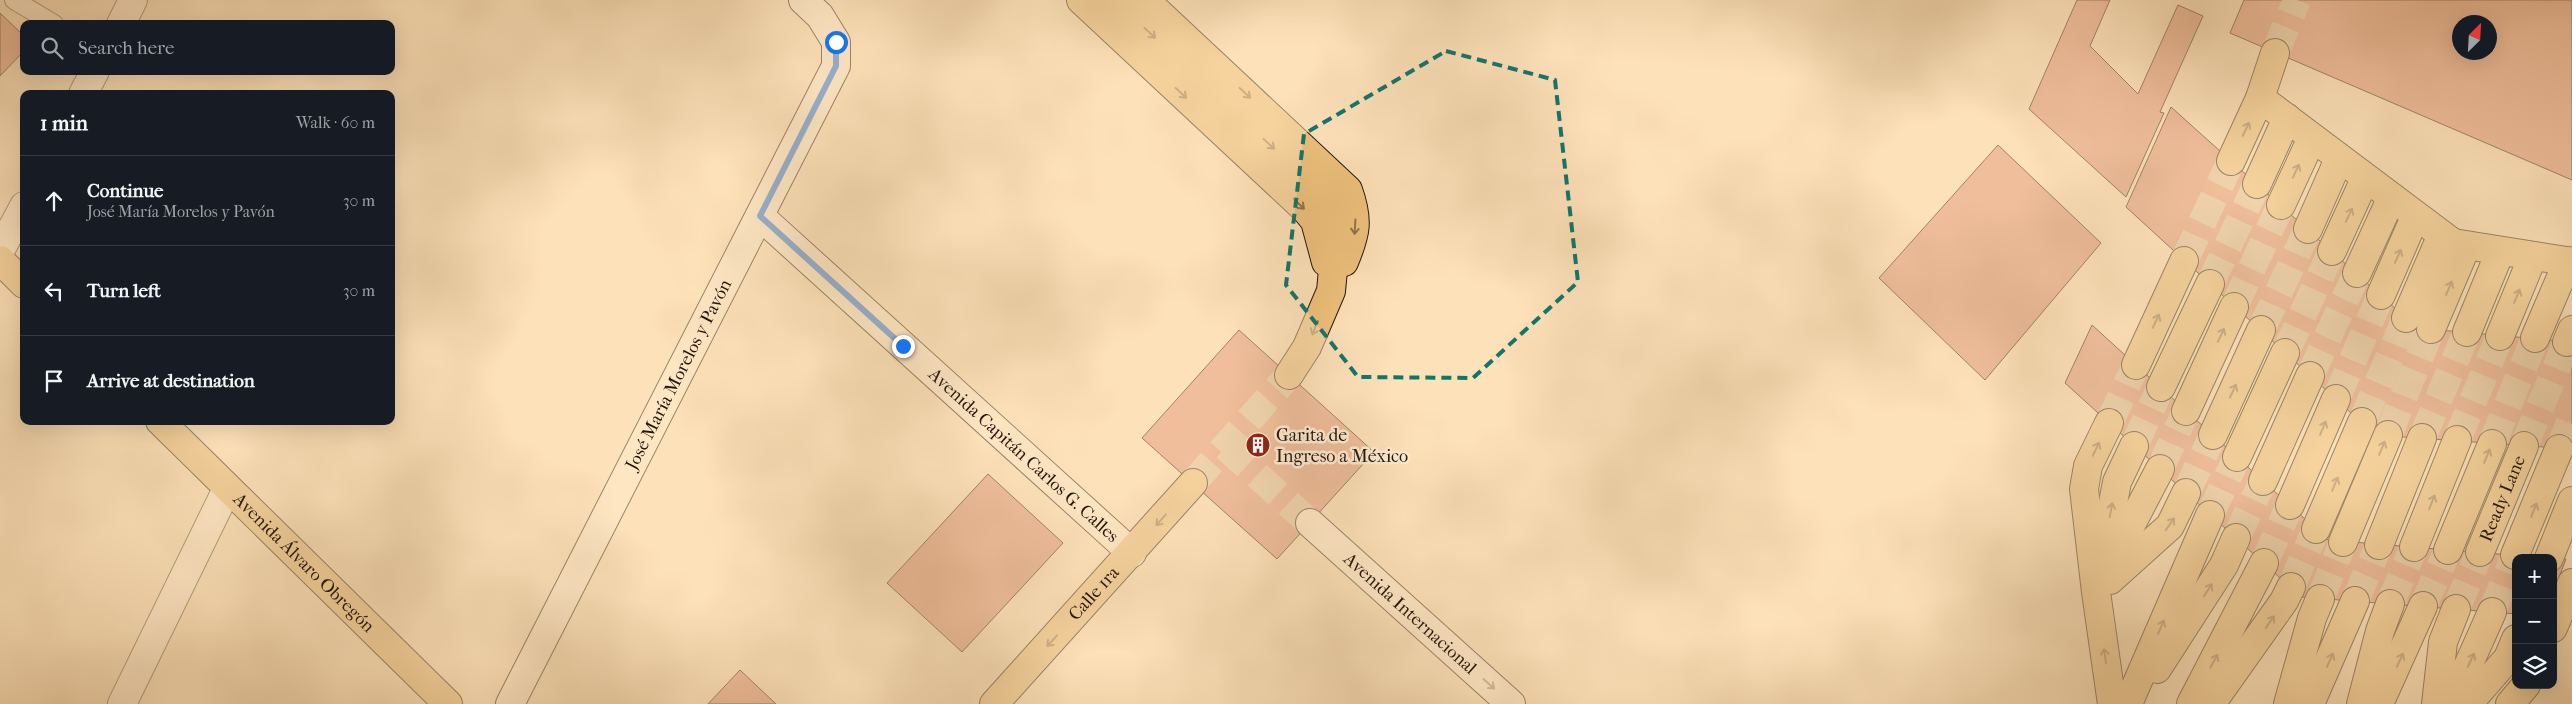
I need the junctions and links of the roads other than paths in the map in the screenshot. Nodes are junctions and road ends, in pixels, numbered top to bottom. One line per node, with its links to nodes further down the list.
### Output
1 (14, 0): 7 (lane)
2 (133, 0): 8 (street)
3 (803, 0): 22 (street, José María Morelos y Pavón)
4 (1081, 0): 36 (main road, one-way to 36)
5 (1114, 0): 36 (main road, one-way to 36)
6 (1145, 0): 36 (main road, one-way to 36)
7 (47, 20)
8 (122, 20)
9 (2275, 53): 12 (main road)
10 (93, 75): 11 (street)
11 (86, 90)
12 (2260, 98): 13 (main road); 16 (main road, one-way to 12)
13 (2287, 118): 14 (main road); 18 (main road)
14 (2312, 138): 15 (main road); 20 (main road, one-way to 14)
15 (2339, 159): 17 (main road); 24 (main road)
16 (2231, 161)
17 (2365, 179): 19 (main road); 27 (main road, one-way to 17)
18 (2257, 184)
19 (2391, 199): 23 (main road); 33 (main road)
20 (2281, 205)
21 (20, 214): 26 (street)
22 (760, 216): 80 (street, Avenida Capitán Carlos G. Calles); 98 (street, José María Morelos y Pavón)
23 (2415, 217): 25 (main road); 37 (main road, one-way to 23)
24 (2308, 229)
25 (2453, 242): 28 (main road); 39 (main road); 40 (main road, one-way to 25)
26 (0, 251)
27 (2332, 251)
28 (2500, 252): 29 (main road); 42 (main road)
29 (2533, 256): 32 (main road); 43 (main road, one-way to 29)
30 (0, 260): 34 (main road)
31 (2184, 261): 46 (main road, one-way to 31)
32 (2570, 262): 44 (main road)
33 (2357, 273)
34 (20, 280)
35 (2210, 284): 49 (main road)
36 (1331, 291): 47 (main road, one-way to 47)
37 (2381, 295)
38 (2234, 307): 51 (main road, one-way to 38)
39 (2406, 318)
40 (2432, 329)
41 (2261, 330): 55 (main road, one-way to 41)
42 (2467, 332)
43 (2500, 336)
44 (2535, 338)
45 (2285, 353): 63 (main road)
46 (2136, 365)
47 (1289, 375)
48 (2310, 376): 65 (main road)
49 (2161, 387)
50 (2336, 399): 70 (main road, one-way to 50)
51 (2186, 411)
52 (2362, 422): 73 (main road, one-way to 52)
53 (2109, 423): 86 (main road, one-way to 53)
54 (164, 425): 67 (main road, Avenida Álvaro Obregón)
55 (2213, 435)
56 (2388, 436): 75 (main road, one-way to 56)
57 (2422, 438): 76 (main road)
58 (2457, 440): 77 (main road, one-way to 58)
59 (2492, 444): 78 (main road, one-way to 59)
60 (2134, 446): 86 (main road, one-way to 60)
61 (2524, 446): 79 (main road, Ready Lane)
62 (2559, 448): 81 (main road, Ready Lane, one-way to 62)
63 (2237, 457)
64 (2160, 469): 86 (main road)
65 (2263, 481)
66 (1193, 483): 80 (main road, Calle 1ra, one-way to 80)
67 (227, 489): 96 (street); 97 (main road, Avenida Álvaro Obregón)
68 (2186, 493): 86 (main road, one-way to 68)
69 (2572, 501): 82 (main road)
70 (2290, 505)
71 (2210, 515): 102 (main road, one-way to 71)
72 (1310, 523): 100 (street, Avenida Internacional, one-way to 100)
73 (2316, 529)
74 (2236, 538): 103 (main road, one-way to 74)
75 (2343, 542)
76 (2378, 545)
77 (2414, 547)
78 (2448, 550)
79 (2480, 552)
80 (1132, 553): 99 (main road, Calle 1ra, one-way to 99)
81 (2515, 554)
82 (2551, 554)
83 (2264, 563): 104 (main road, one-way to 83)
84 (2572, 583): 93 (main road)
85 (2290, 588): 105 (main road, one-way to 85)
86 (2096, 592): 101 (main road, one-way to 86)
87 (2320, 599): 106 (main road)
88 (2355, 601): 107 (main road, one-way to 88)
89 (2390, 604): 108 (main road)
90 (2424, 606): 109 (main road, one-way to 90)
91 (2456, 609): 110 (main road)
92 (2492, 612): 111 (main road, one-way to 92)
93 (2557, 619)
94 (2514, 644): 112 (main road)
95 (2523, 689): 113 (main road)
96 (122, 704)
97 (448, 704)
98 (510, 704)
99 (994, 704)
100 (1511, 704)
101 (2112, 704)
102 (2128, 704)
103 (2134, 704)
104 (2191, 704)
105 (2211, 704)
106 (2288, 704)
107 (2310, 704)
108 (2361, 704)
109 (2379, 704)
110 (2436, 704)
111 (2451, 704)
112 (2468, 704)
113 (2510, 704)

